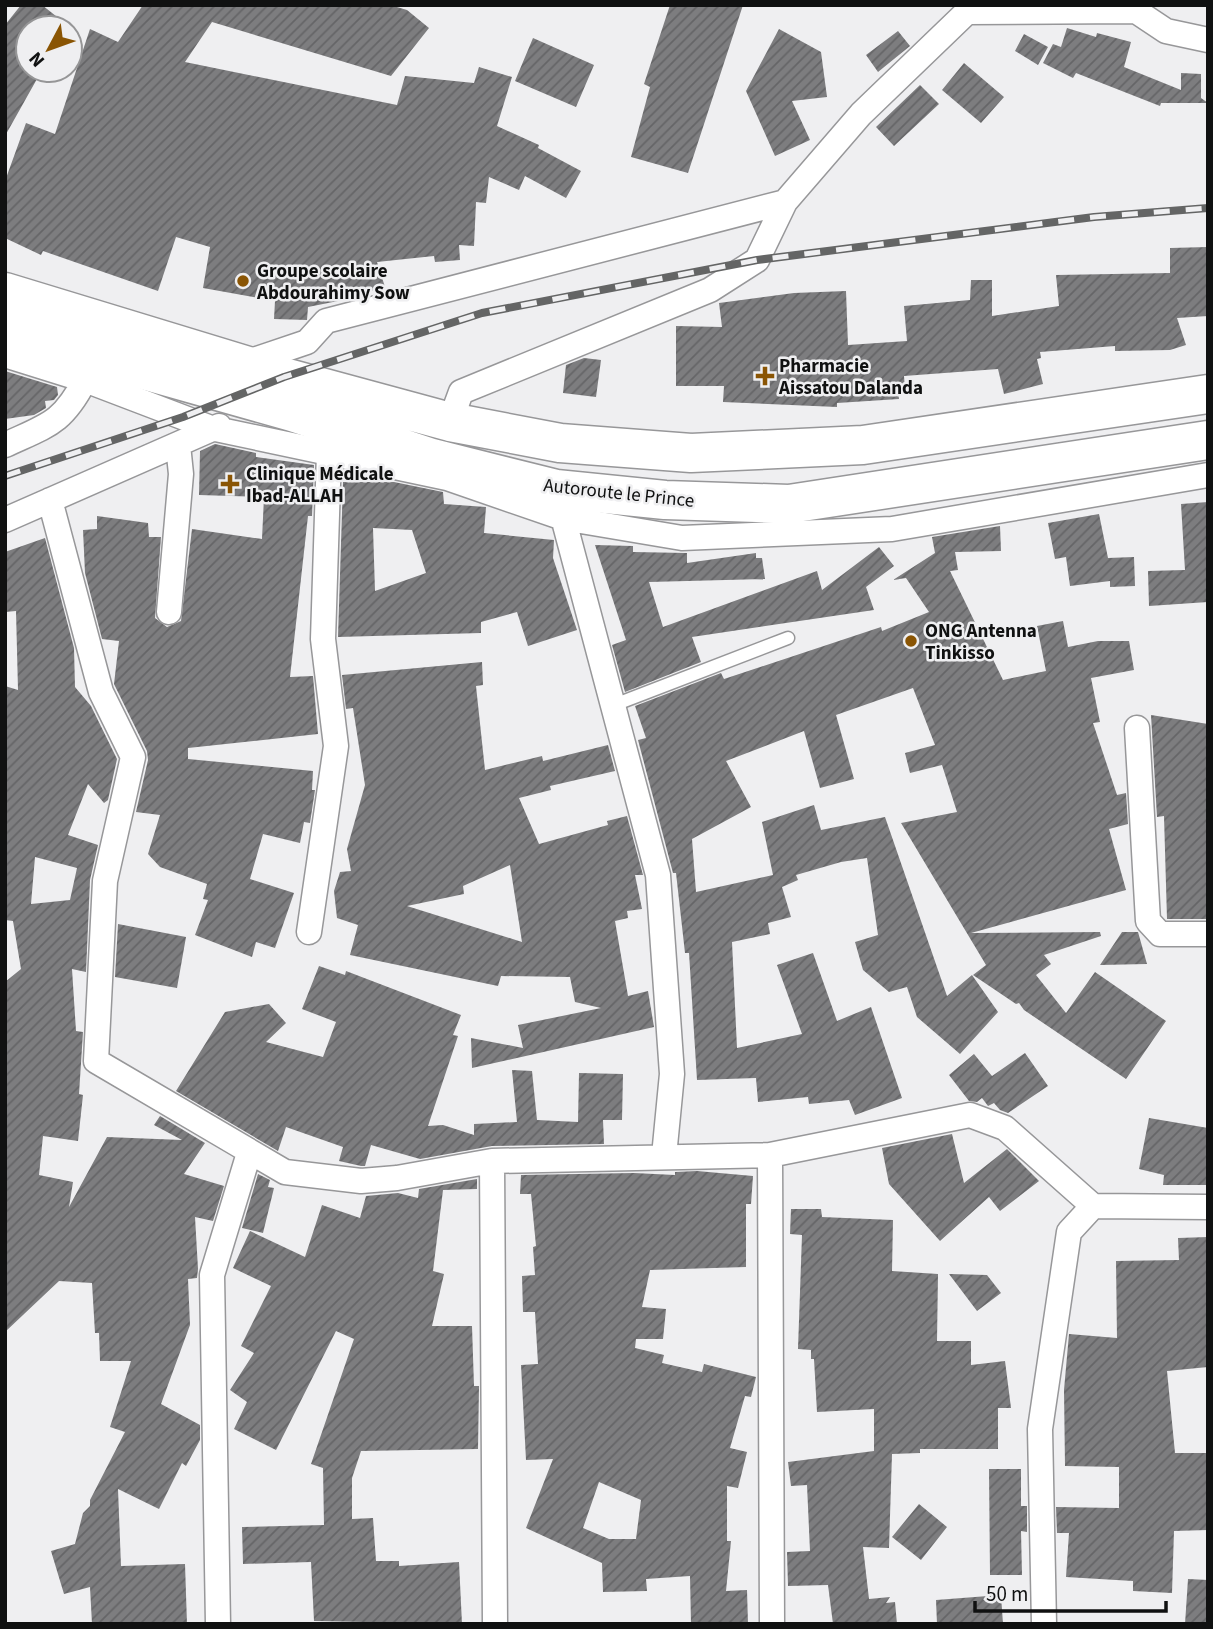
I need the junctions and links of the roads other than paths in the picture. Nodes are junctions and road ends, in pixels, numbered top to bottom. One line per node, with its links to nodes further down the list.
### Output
1 (1138, 8): 2 (street); 3 (street)
2 (963, 9): 4 (street)
3 (1208, 40)
4 (785, 202): 8 (street); 12 (street)
5 (5, 292): 8 (main road)
6 (5, 331): 11 (main road, Autoroute le Prince)
7 (5, 355): 9 (street)
8 (245, 363): 12 (main road)
9 (85, 380): 13 (street); 15 (street)
10 (1208, 394): 12 (main road)
11 (292, 412): 13 (street); 20 (main road, Autoroute le Prince)
12 (450, 422)
13 (211, 428): 16 (street); 17 (street)
14 (1208, 440): 20 (main road, Autoroute le Prince)
15 (5, 445)
16 (178, 445): 19 (street); 22 (street)
17 (330, 453): 20 (street); 26 (street)
18 (1208, 475): 20 (street)
19 (50, 500): 21 (street); 28 (street)
20 (559, 503): 24 (street)
21 (5, 520)
22 (169, 612)
23 (788, 638): 24 (lane)
24 (614, 705): 30 (street)
25 (1137, 728): 27 (street)
26 (309, 932)
27 (1208, 934)
28 (249, 1153): 31 (street); 34 (street)
29 (770, 1155): 30 (street); 32 (street); 36 (street)
30 (664, 1156): 31 (street)
31 (492, 1161): 35 (street)
32 (1093, 1206): 33 (street); 37 (street)
33 (1208, 1208)
34 (218, 1624)
35 (495, 1624)
36 (772, 1624)
37 (1044, 1624)

